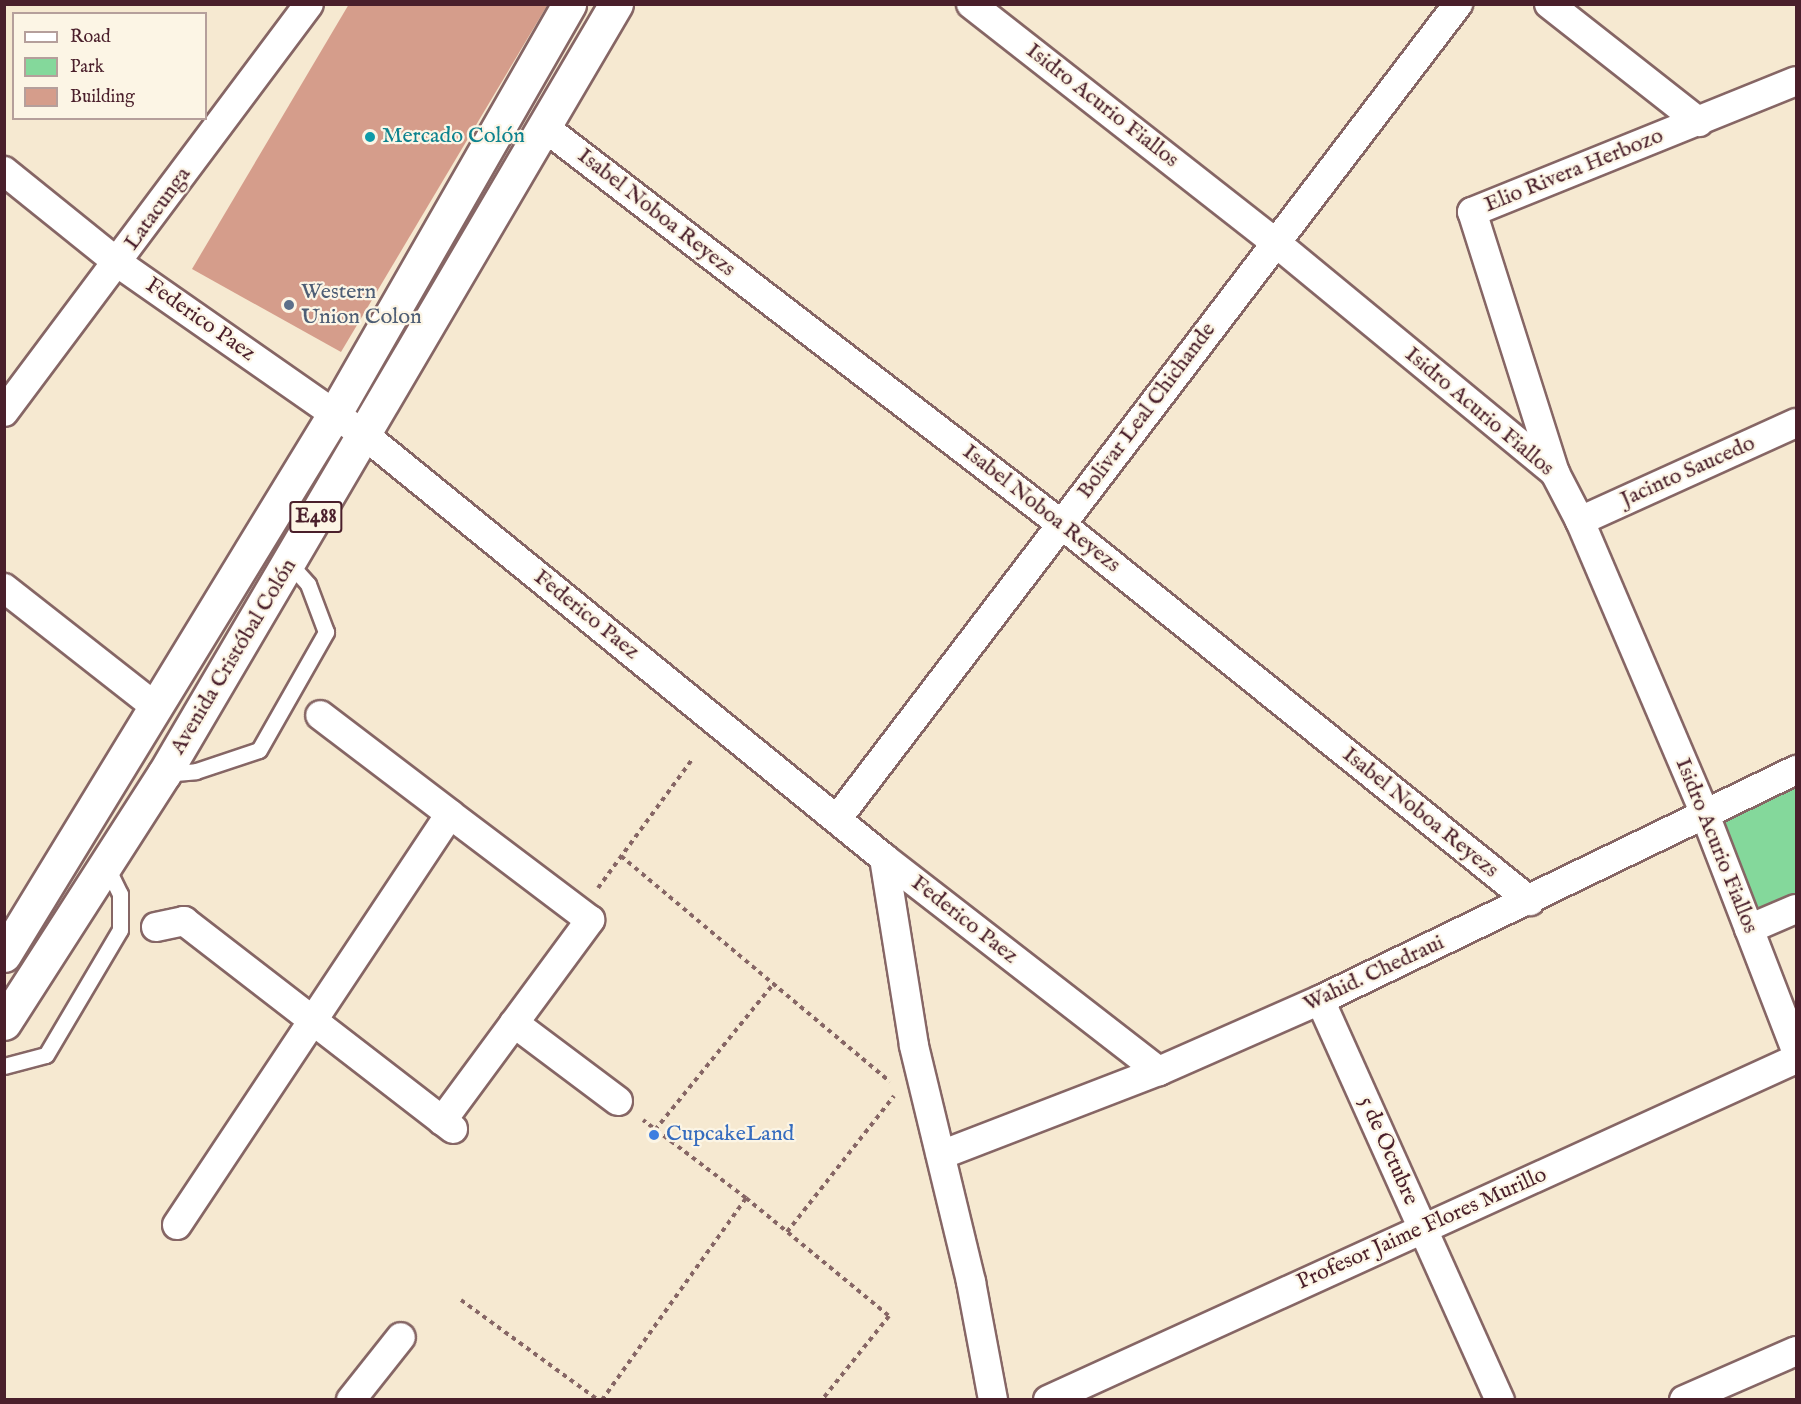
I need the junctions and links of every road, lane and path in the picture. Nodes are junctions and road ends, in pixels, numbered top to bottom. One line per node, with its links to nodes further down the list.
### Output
1 (309, 4): 12 (street, Latacunga)
2 (569, 4): 14 (main road, Avenida Cristóbal Colón / E488)
3 (616, 4): 9 (main road, Avenida Cristóbal Colón / E488)
4 (971, 4): 11 (street, Isidro Acurio Fiallos)
5 (1458, 4): 11 (street, Bolivar Leal Chichande)
6 (1549, 4): 8 (street)
7 (1797, 81): 8 (street, Elio Rivera Herbozo)
8 (1699, 122): 17 (street, Elio Rivera Herbozo)
9 (543, 127): 16 (main road, Avenida Cristóbal Colón / E488); 19 (street, Isabel Noboa Reyezs)
10 (4, 171): 12 (street, Federico Paez)
11 (1275, 242): 17 (street, Isidro Acurio Fiallos); 19 (street, Bolivar Leal Chichande)
12 (118, 263): 13 (street, Latacunga); 14 (street, Federico Paez)
13 (4, 412)
14 (335, 413): 16 (street, Federico Paez); 22 (main road, Avenida Cristóbal Colón / E488)
15 (1797, 423): 18 (street, Jacinto Saucedo)
16 (362, 433): 20 (main road, Avenida Cristóbal Colón / E488); 29 (street, Federico Paez)
17 (1555, 473): 18 (street, Isidro Acurio Fiallos)
18 (1580, 521): 27 (street, Isidro Acurio Fiallos)
19 (1061, 524): 29 (street, Bolivar Leal Chichande); 33 (street, Isabel Noboa Reyezs)
20 (290, 564): 26 (main road, Avenida Cristóbal Colón / E488); 26 (lane)
21 (4, 588): 22 (street)
22 (156, 706): 38 (main road, Avenida Cristóbal Colón / E488)
23 (320, 715): 28 (street)
24 (693, 758): 30 (path)
25 (1797, 770): 27 (street, Wahid. Chedraui)
26 (164, 774): 32 (main road, Avenida Cristóbal Colón / E488)
27 (1704, 812): 33 (street, Wahid. Chedraui); 37 (street, Isidro Acurio Fiallos)
28 (450, 814): 35 (street); 41 (street)
29 (837, 819): 31 (street, Federico Paez)
30 (621, 856): 35 (path); 39 (path)
31 (884, 858): 47 (street, Federico Paez); 50 (street)
32 (106, 865): 42 (main road, Avenida Cristóbal Colón / E488); 46 (lane)
33 (1530, 901): 40 (street, Wahid. Chedraui)
34 (1797, 909): 37 (street)
35 (580, 913): 43 (street)
36 (156, 927): 41 (street)
37 (1749, 929): 44 (street, Isidro Acurio Fiallos)
38 (4, 955)
39 (774, 983): 49 (path); 54 (path)
40 (1320, 1000): 47 (street, Wahid. Chedraui); 53 (street, 5 de Octubre)
41 (313, 1020): 43 (street); 52 (street)
42 (4, 1023)
43 (514, 1023): 48 (street)
44 (1797, 1050)
45 (1797, 1059): 53 (street, Profesor Jaime Flores Murillo)
46 (4, 1066)
47 (1159, 1071): 50 (street, Wahid. Chedraui)
48 (618, 1101): 49 (path)
49 (655, 1130): 51 (path)
50 (941, 1155): 61 (street)
51 (746, 1198): 54 (path); 59 (path)
52 (177, 1225)
53 (1423, 1229): 62 (street, Profesor Jaime Flores Murillo); 63 (street, 5 de Octubre)
54 (787, 1232): 60 (path)
55 (461, 1300): 59 (path)
56 (401, 1337): 58 (street)
57 (1797, 1351): 64 (street)
58 (351, 1400)
59 (600, 1400)
60 (822, 1400)
61 (993, 1400)
62 (1047, 1400)
63 (1500, 1400)
64 (1684, 1400)

